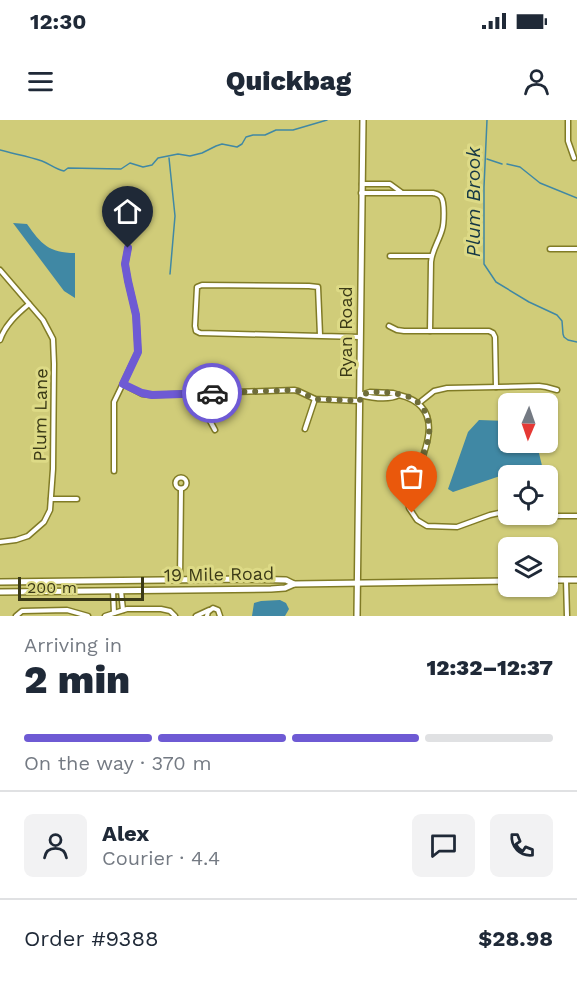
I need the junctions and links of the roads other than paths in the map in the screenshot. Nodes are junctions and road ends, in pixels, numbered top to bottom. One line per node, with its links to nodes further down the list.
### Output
1 (363, 120): 4 (main road, Ryan Road)
2 (568, 120): 3 (street)
3 (574, 158)
4 (362, 184): 5 (street); 6 (main road, Ryan Road)
5 (402, 192): 6 (street); 11 (street)
6 (362, 193): 17 (main road, Ryan Road)
7 (128, 248): 19 (street)
8 (550, 249): 9 (street)
9 (577, 249)
10 (390, 256): 11 (street)
11 (431, 256): 15 (street)
12 (0, 270): 13 (street, Plum Lane)
13 (30, 304): 18 (street); 30 (street, Plum Lane)
14 (389, 326): 15 (street)
15 (430, 331): 20 (street)
16 (320, 335): 16 (street); 17 (street)
17 (360, 337): 23 (main road, Ryan Road)
18 (0, 340)
19 (123, 384): 22 (street); 28 (street)
20 (496, 387): 21 (street); 25 (street)
21 (556, 390)
22 (208, 393): 24 (street); 27 (street)
23 (360, 398): 24 (street); 25 (street); 45 (main road, Ryan Road)
24 (315, 399): 26 (street)
25 (419, 403): 32 (street)
26 (305, 429)
27 (215, 430)
28 (114, 471)
29 (181, 489): 36 (street)
30 (51, 499): 31 (street); 35 (street, Plum Lane)
31 (77, 499)
32 (498, 513)
33 (558, 516): 34 (street)
34 (577, 516)
35 (0, 542)
36 (180, 580): 37 (main road, 19 Mile Road); 42 (main road, 19 Mile Road)
37 (199, 580): 38 (main road, 19 Mile Road); 48 (main road)
38 (274, 580): 46 (main road, 19 Mile Road); 47 (main road)
39 (558, 580): 40 (main road)
40 (566, 580): 41 (main road); 65 (street)
41 (577, 580)
42 (114, 581): 44 (main road, 19 Mile Road); 49 (main road)
43 (498, 581): 45 (main road, 19 Mile Road)
44 (0, 582)
45 (357, 583): 46 (main road, 19 Mile Road); 64 (main road, Ryan Road)
46 (294, 584): 47 (main road, 19 Mile Road)
47 (271, 589): 48 (main road, 19 Mile Road)
48 (194, 590): 50 (main road, 19 Mile Road)
49 (111, 591): 50 (main road, 19 Mile Road); 51 (main road, 19 Mile Road); 54 (street)
50 (121, 591): 53 (street)
51 (0, 592)
52 (211, 609): 56 (street); 62 (street); 63 (street)
53 (123, 610): 54 (street); 60 (street)
54 (114, 613): 59 (street)
55 (26, 614): 57 (street); 58 (street)
56 (201, 614): 61 (street); 62 (street)
57 (17, 615)
58 (86, 616)
59 (105, 616)
60 (175, 616)
61 (196, 616)
62 (207, 616)
63 (220, 616)
64 (357, 616)
65 (567, 616)

